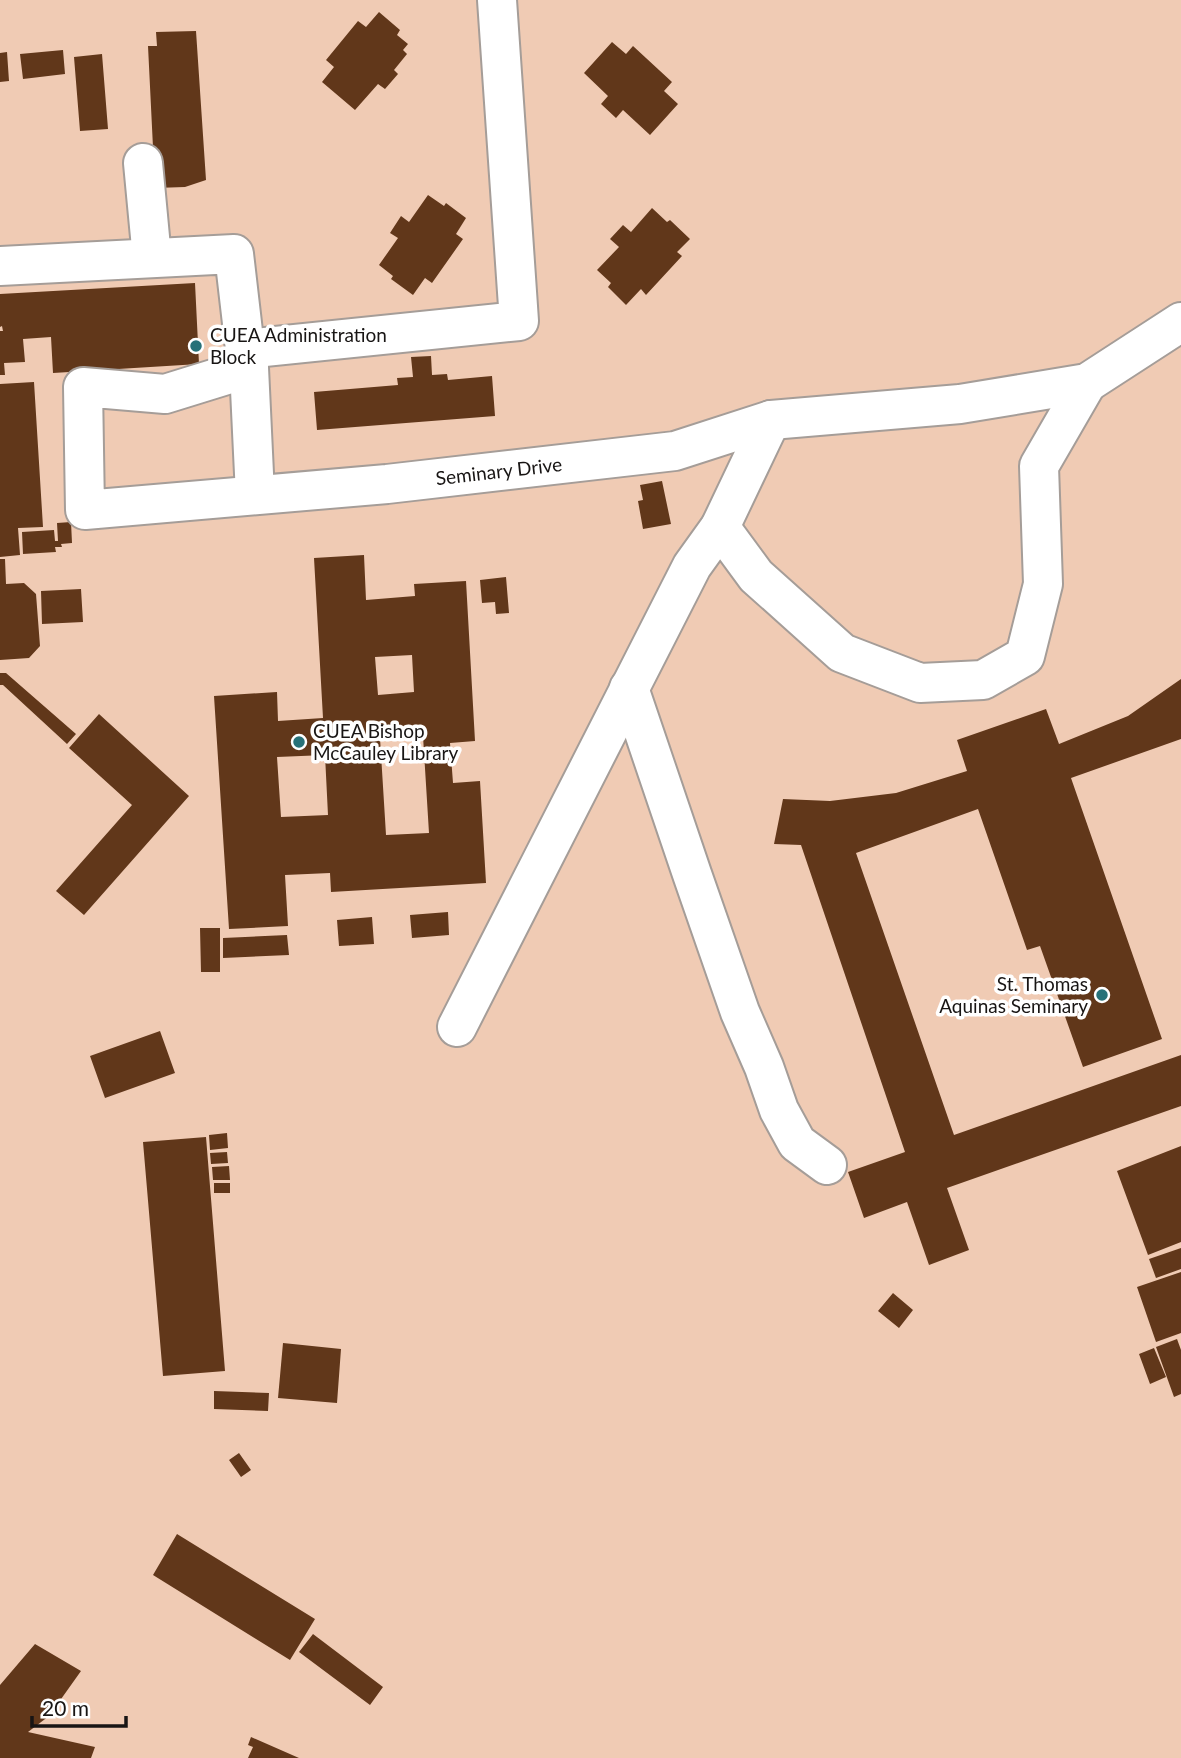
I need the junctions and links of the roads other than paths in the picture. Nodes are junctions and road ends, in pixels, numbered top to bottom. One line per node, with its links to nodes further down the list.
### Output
1 (497, 0): 6 (street)
2 (143, 163): 3 (street)
3 (152, 258): 4 (street); 6 (street)
4 (0, 266)
5 (1181, 322): 7 (street, Seminary Drive)
6 (247, 359): 9 (street); 9 (street, Seminary Drive)
7 (1087, 383): 8 (street, Seminary Drive); 10 (street)
8 (771, 420): 9 (street, Seminary Drive); 10 (street)
9 (255, 495)
10 (720, 527): 11 (street)
11 (629, 688): 12 (street); 13 (street)
12 (457, 1027)
13 (827, 1165)

